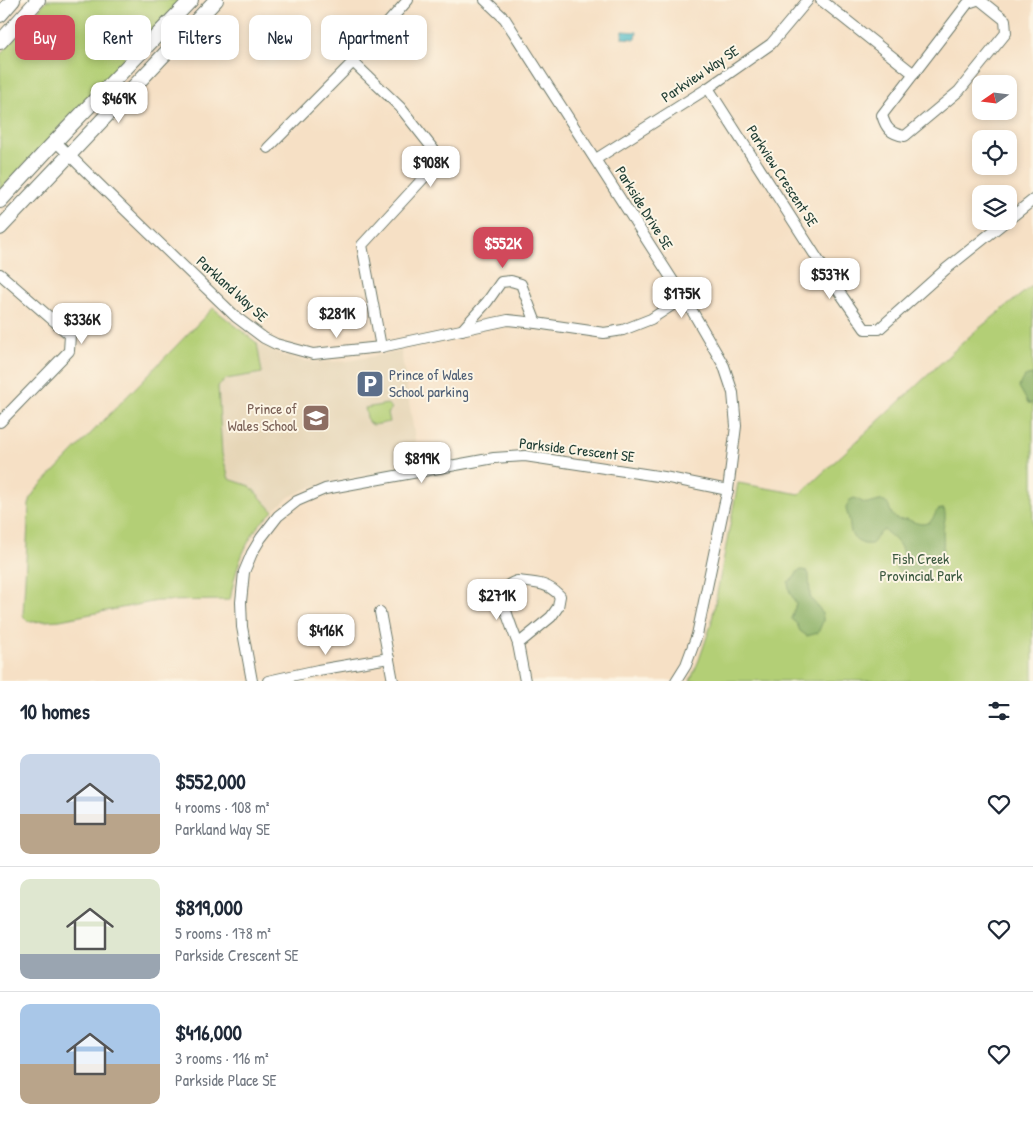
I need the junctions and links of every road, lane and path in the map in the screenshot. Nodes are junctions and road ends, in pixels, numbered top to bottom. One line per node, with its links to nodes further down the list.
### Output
1 (13, 0): 10 (street)
2 (38, 0): 11 (street)
3 (191, 0): 15 (street)
4 (216, 0): 17 (street)
5 (408, 0): 12 (street)
6 (485, 0): 18 (street, Parkside Drive SE)
7 (808, 0): 14 (street, Parkview Way SE)
8 (821, 0): 13 (street)
9 (978, 0): 13 (street); 13 (street)
10 (0, 15)
11 (0, 42)
12 (353, 62): 16 (street); 28 (street)
13 (914, 74)
14 (708, 88): 18 (street, Parkview Way SE); 23 (street, Parkview Crescent SE)
15 (56, 142): 17 (street, Parkland Way SE); 20 (street)
16 (268, 148)
17 (69, 156): 22 (street); 28 (street, Parkland Way SE)
18 (596, 159): 25 (street, Parkside Drive SE)
19 (1033, 200): 21 (street, Parkview Crescent SE)
20 (0, 201)
21 (1017, 212)
22 (0, 228)
23 (995, 230)
24 (0, 274): 29 (street)
25 (683, 298): 26 (street, Parkland Way SE); 30 (street, Parkside Drive SE)
26 (536, 323): 27 (street, Parkland Way SE); 27 (street)
27 (462, 330): 28 (street, Parkland Way SE)
28 (381, 347)
29 (0, 422)
30 (728, 490): 34 (street, Parkside Crescent SE); 38 (street, Parkside Drive SE)
31 (380, 612): 33 (street)
32 (518, 644): 32 (street); 37 (street)
33 (389, 658): 35 (street); 36 (street)
34 (252, 681)
35 (268, 681)
36 (393, 681)
37 (525, 681)
38 (676, 681)

